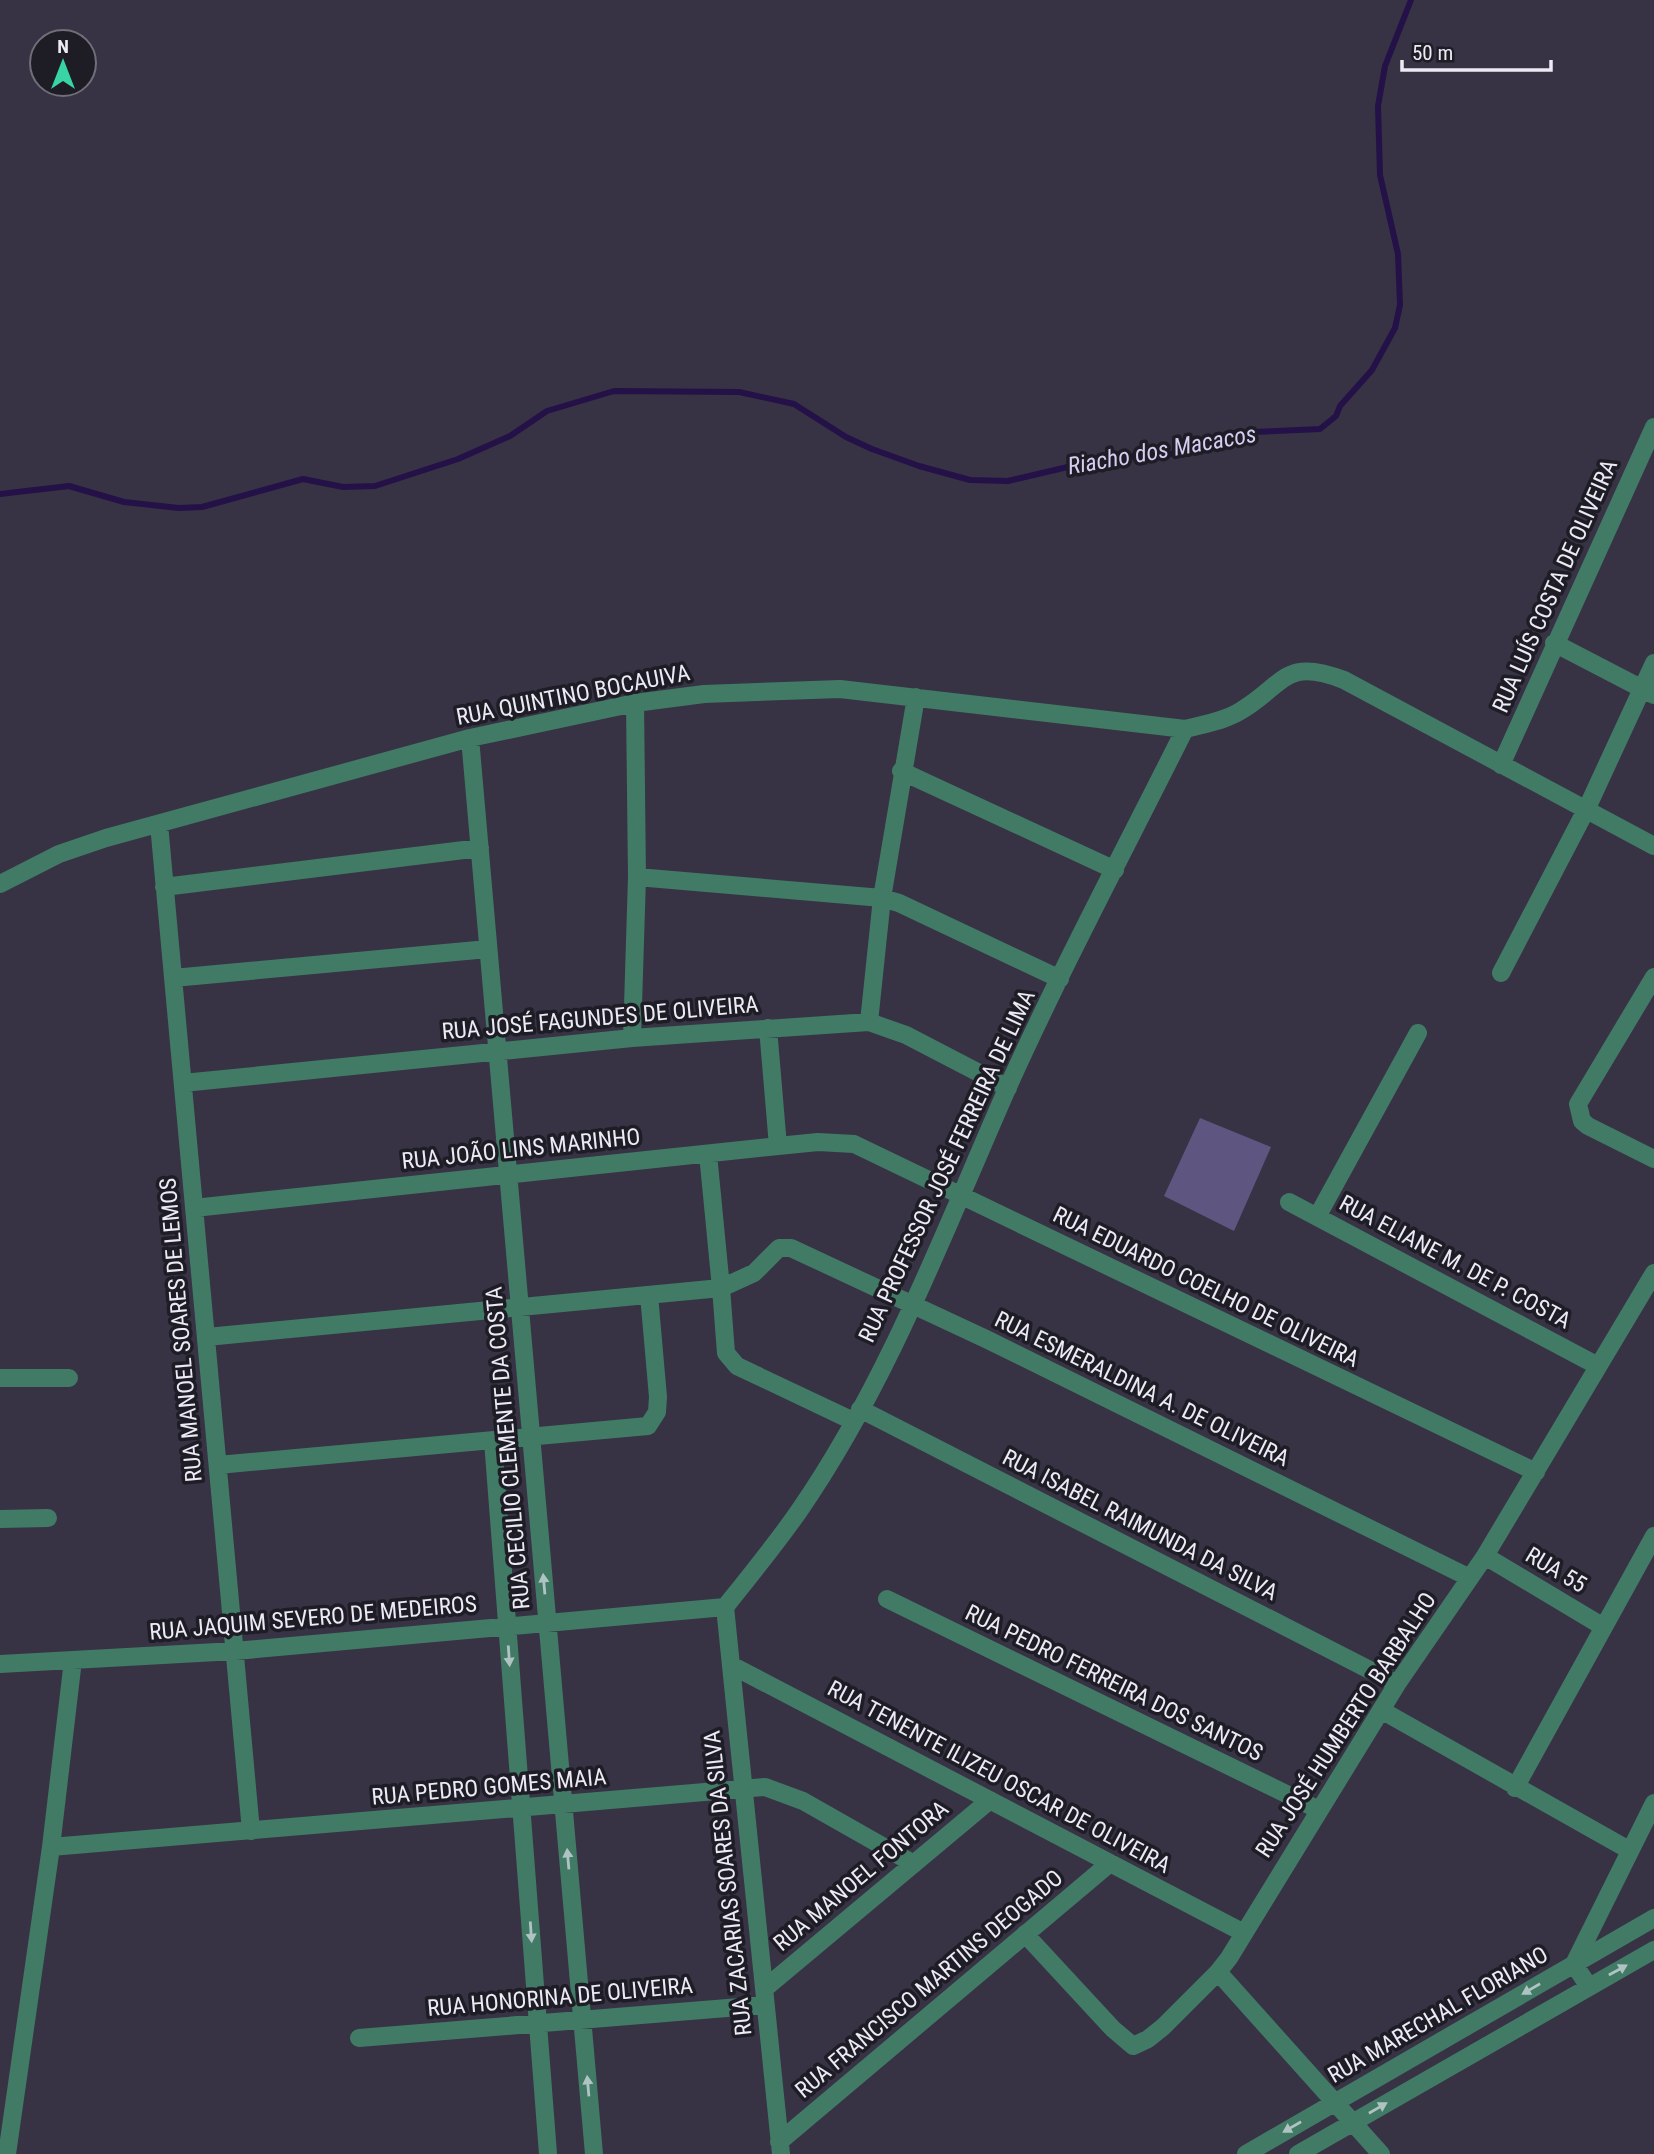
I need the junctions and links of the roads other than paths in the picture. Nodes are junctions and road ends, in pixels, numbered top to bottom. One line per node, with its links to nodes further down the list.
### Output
1 (1654, 427): 2 (street, RUA LUÍS COSTA DE OLIVEIRA)
2 (1555, 643): 4 (street); 9 (street, RUA LUÍS COSTA DE OLIVEIRA)
3 (1654, 663): 4 (street)
4 (1648, 691): 11 (street)
5 (916, 696): 6 (street, RUA QUINTINO BOCAUIVA); 7 (street, RUA QUINTINO BOCAUIVA); 10 (street)
6 (635, 703): 8 (street, RUA QUINTINO BOCAUIVA); 16 (street)
7 (1185, 729): 9 (street, RUA QUINTINO BOCAUIVA); 15 (street, RUA PROFESSOR JOSÉ FERREIRA DE LIMA)
8 (470, 738): 12 (street, RUA QUINTINO BOCAUIVA); 14 (street, RUA CECILIO CLEMENTE DA COSTA)
9 (1501, 765): 11 (street, RUA QUINTINO BOCAUIVA)
10 (901, 771): 15 (street); 19 (street)
11 (1587, 808): 13 (street, RUA QUINTINO BOCAUIVA); 21 (street)
12 (159, 824): 17 (street, RUA QUINTINO BOCAUIVA); 18 (street, RUA MANOEL SOARES DE LEMOS)
13 (1654, 846)
14 (480, 848): 18 (street); 20 (street, RUA CECILIO CLEMENTE DA COSTA)
15 (1115, 870): 24 (street, RUA PROFESSOR JOSÉ FERREIRA DE LIMA)
16 (637, 877): 19 (street); 28 (street)
17 (0, 884)
18 (164, 887): 23 (street, RUA MANOEL SOARES DE LEMOS)
19 (882, 898): 24 (street); 25 (street)
20 (488, 949): 23 (street); 29 (street, RUA CECILIO CLEMENTE DA COSTA)
21 (1501, 973)
22 (1654, 977): 35 (street)
23 (173, 978): 30 (street, RUA MANOEL SOARES DE LEMOS)
24 (1060, 979): 31 (street, RUA PROFESSOR JOSÉ FERREIRA DE LIMA)
25 (869, 1021): 26 (street, RUA JOSÉ FAGUNDES DE OLIVEIRA); 31 (street, RUA JOSÉ FAGUNDES DE OLIVEIRA)
26 (768, 1028): 28 (street, RUA JOSÉ FAGUNDES DE OLIVEIRA); 33 (street)
27 (1418, 1033): 40 (street)
28 (632, 1038): 29 (street, RUA JOSÉ FAGUNDES DE OLIVEIRA)
29 (498, 1052): 30 (street, RUA JOSÉ FAGUNDES DE OLIVEIRA); 36 (street, RUA CECILIO CLEMENTE DA COSTA)
30 (183, 1083): 39 (street, RUA MANOEL SOARES DE LEMOS)
31 (1008, 1088): 37 (street, RUA PROFESSOR JOSÉ FERREIRA DE LIMA)
32 (854, 1144): 33 (street, RUA JOÃO LINS MARINHO); 37 (street, RUA EDUARDO COELHO DE OLIVEIRA)
33 (778, 1146): 34 (street, RUA JOÃO LINS MARINHO)
34 (708, 1154): 36 (street, RUA JOÃO LINS MARINHO); 42 (street, RUA ISABEL RAIMUNDA DA SILVA)
35 (1654, 1159)
36 (508, 1175): 39 (street, RUA JOÃO LINS MARINHO); 45 (street, RUA CECILIO CLEMENTE DA COSTA)
37 (962, 1196): 44 (street, RUA PROFESSOR JOSÉ FERREIRA DE LIMA); 54 (street, RUA EDUARDO COELHO DE OLIVEIRA)
38 (1289, 1202): 40 (street, RUA ELIANE M. DE P. COSTA)
39 (194, 1208): 46 (street, RUA MANOEL SOARES DE LEMOS)
40 (1317, 1217): 47 (street, RUA ELIANE M. DE P. COSTA)
41 (1654, 1273): 47 (street, RUA JOSÉ HUMBERTO BARBALHO)
42 (721, 1288): 43 (street); 44 (street, RUA ESMERALDINA A. DE OLIVEIRA); 50 (street, RUA ISABEL RAIMUNDA DA SILVA)
43 (649, 1295): 45 (street); 51 (street)
44 (914, 1304): 50 (street, RUA PROFESSOR JOSÉ FERREIRA DE LIMA); 59 (street, RUA ESMERALDINA A. DE OLIVEIRA)
45 (520, 1307): 46 (street); 51 (street, RUA CECILIO CLEMENTE DA COSTA)
46 (206, 1337): 53 (street, RUA MANOEL SOARES DE LEMOS)
47 (1598, 1366): 54 (street, RUA JOSÉ HUMBERTO BARBALHO)
48 (0, 1378): 49 (street)
49 (69, 1378)
50 (857, 1415): 61 (street, RUA PROFESSOR JOSÉ FERREIRA DE LIMA); 69 (street, RUA ISABEL RAIMUNDA DA SILVA)
51 (531, 1438): 52 (street); 62 (street, RUA CECILIO CLEMENTE DA COSTA, one-way to 51)
52 (493, 1441): 53 (street); 64 (street, RUA CECILIO CLEMENTE DA COSTA)
53 (218, 1465): 65 (street, RUA MANOEL SOARES DE LEMOS)
54 (1536, 1472): 58 (street, RUA JOSÉ HUMBERTO BARBALHO)
55 (48, 1518): 56 (street)
56 (0, 1519)
57 (1653, 1541): 63 (street)
58 (1485, 1556): 59 (street, RUA JOSÉ HUMBERTO BARBALHO); 63 (street, RUA 55)
59 (1470, 1578): 69 (street, RUA JOSÉ HUMBERTO BARBALHO)
60 (887, 1599): 77 (street, RUA PEDRO FERREIRA DOS SANTOS)
61 (725, 1607): 62 (street, RUA JAQUIM SEVERO DE MEDEIROS); 68 (street, RUA ZACARIAS SOARES DA SILVA)
62 (548, 1623): 64 (street, RUA JAQUIM SEVERO DE MEDEIROS); 75 (street, RUA CECILIO CLEMENTE DA COSTA)
63 (1602, 1626): 72 (street)
64 (507, 1627): 65 (street, RUA JAQUIM SEVERO DE MEDEIROS); 76 (street, RUA CECILIO CLEMENTE DA COSTA, one-way to 76)
65 (235, 1651): 66 (street, RUA JAQUIM SEVERO DE MEDEIROS); 78 (street, RUA MANOEL SOARES DE LEMOS)
66 (73, 1660): 67 (street, RUA JAQUIM SEVERO DE MEDEIROS); 79 (street)
67 (0, 1664)
68 (731, 1665): 71 (street, RUA ZACARIAS SOARES DA SILVA); 73 (street, RUA TENENTE ILIZEU OSCAR DE OLIVEIRA)
69 (1397, 1684): 70 (street, RUA JOSÉ HUMBERTO BARBALHO)
70 (1381, 1710): 72 (street); 77 (street, RUA JOSÉ HUMBERTO BARBALHO)
71 (743, 1787): 75 (street, RUA PEDRO GOMES MAIA); 82 (street, RUA PEDRO GOMES MAIA); 90 (street, RUA ZACARIAS SOARES DA SILVA)
72 (1515, 1788): 80 (street)
73 (989, 1800): 81 (street, RUA TENENTE ILIZEU OSCAR DE OLIVEIRA); 82 (street, RUA MANOEL FONTORA)
74 (1654, 1802): 80 (street)
75 (564, 1806): 76 (street, RUA PEDRO GOMES MAIA); 91 (street, RUA CECILIO CLEMENTE DA COSTA, one-way to 75)
76 (521, 1809): 78 (street, RUA PEDRO GOMES MAIA); 92 (street, RUA CECILIO CLEMENTE DA COSTA, one-way to 92)
77 (1319, 1810): 84 (street, RUA JOSÉ HUMBERTO BARBALHO)
78 (251, 1831): 79 (street, RUA PEDRO GOMES MAIA)
79 (51, 1847): 94 (street)
80 (1629, 1850): 87 (street)
81 (1110, 1863): 84 (street, RUA TENENTE ILIZEU OSCAR DE OLIVEIRA); 85 (street, RUA FRANCISCO MARTINS DEOGADO)
82 (914, 1864): 90 (street, RUA MANOEL FONTORA)
83 (1654, 1918): 87 (street, RUA MARECHAL FLORIANO)
84 (1244, 1933): 88 (street, RUA JOSÉ HUMBERTO BARBALHO)
85 (1025, 1934): 88 (street, RUA JOSÉ HUMBERTO BARBALHO); 97 (street, RUA FRANCISCO MARTINS DEOGADO)
86 (1654, 1950): 89 (street, one-way to 86)
87 (1574, 1964): 89 (street); 95 (street, RUA MARECHAL FLORIANO, one-way to 95)
88 (1218, 1972): 95 (street)
89 (1589, 1987): 96 (street, one-way to 89)
90 (765, 1997): 91 (street, RUA HONORINA DE OLIVEIRA); 97 (street, RUA ZACARIAS SOARES DA SILVA)
91 (582, 2020): 92 (street, RUA HONORINA DE OLIVEIRA); 100 (street, RUA CECILIO CLEMENTE DA COSTA, one-way to 91)
92 (538, 2023): 93 (street, RUA HONORINA DE OLIVEIRA); 99 (street, RUA CECILIO CLEMENTE DA COSTA)
93 (359, 2038)
94 (8, 2094): 98 (street)
95 (1335, 2102): 96 (street); 101 (street, RUA MARECHAL FLORIANO, one-way to 101)
96 (1353, 2122): 102 (street); 103 (street)
97 (780, 2148)
98 (7, 2154)
99 (548, 2154)
100 (594, 2154)
101 (1246, 2154)
102 (1298, 2154)
103 (1381, 2154)

